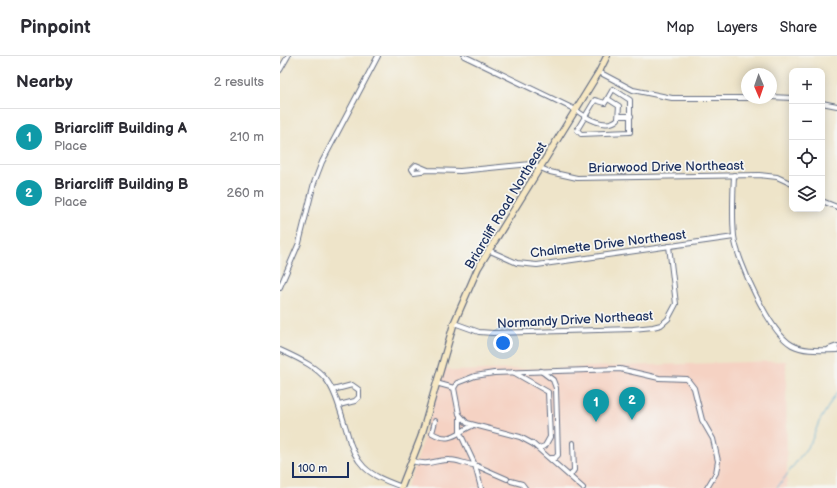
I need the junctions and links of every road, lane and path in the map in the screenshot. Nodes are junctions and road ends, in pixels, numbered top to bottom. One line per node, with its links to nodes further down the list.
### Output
1 (288, 56): 5 (street)
2 (378, 56): 28 (street)
3 (464, 56): 15 (street)
4 (607, 56): 6 (main road, Briarcliff Road Northeast)
5 (280, 70)
6 (599, 72): 7 (street); 15 (main road, Briarcliff Road Northeast)
7 (625, 87): 8 (street); 10 (street)
8 (622, 94): 12 (street); 18 (street)
9 (777, 97): 11 (street)
10 (741, 98)
11 (789, 98)
12 (608, 99): 16 (street); 17 (street)
13 (825, 104): 14 (street)
14 (837, 106)
15 (576, 110): 16 (street); 19 (main road, Briarcliff Road Northeast)
16 (584, 116): 17 (street); 18 (street)
17 (619, 116): 18 (street)
18 (631, 116)
19 (539, 168): 20 (street, Briarwood Drive Northeast); 21 (street, Briarwood Drive Northeast); 27 (main road, Briarcliff Road Northeast)
20 (428, 170)
21 (734, 175): 22 (street, Briarwood Drive Northeast); 25 (street)
22 (789, 183)
23 (825, 202): 24 (street)
24 (837, 207)
25 (734, 237): 26 (street, Chalmette Drive Northeast); 32 (street)
26 (669, 246): 27 (street, Chalmette Drive Northeast); 29 (street, Normandy Drive Northeast)
27 (488, 250): 29 (main road, Briarcliff Road Northeast)
28 (280, 286)
29 (454, 323): 36 (main road, Briarcliff Road Northeast)
30 (837, 346): 32 (street)
31 (280, 350): 38 (street)
32 (824, 350): 33 (street)
33 (837, 350)
34 (542, 371): 35 (street); 46 (street); 56 (street)
35 (513, 372): 37 (street); 45 (street)
36 (436, 382): 37 (street); 48 (main road, Briarcliff Road Northeast)
37 (454, 388): 40 (street)
38 (333, 390): 39 (street); 39 (street)
39 (339, 405): 52 (street)
40 (460, 416): 42 (street); 43 (street)
41 (435, 421): 43 (street)
42 (472, 426): 43 (street); 45 (street)
43 (460, 433): 49 (street)
44 (573, 443): 51 (street)
45 (539, 448): 47 (street)
46 (558, 455): 47 (street); 50 (street)
47 (550, 458): 50 (street)
48 (412, 461): 49 (street); 52 (main road, Briarcliff Road Northeast)
49 (475, 465): 53 (street); 54 (street)
50 (561, 467): 51 (street)
51 (570, 476): 55 (street)
52 (402, 488)
53 (481, 488)
54 (525, 488)
55 (583, 488)
56 (707, 488)

